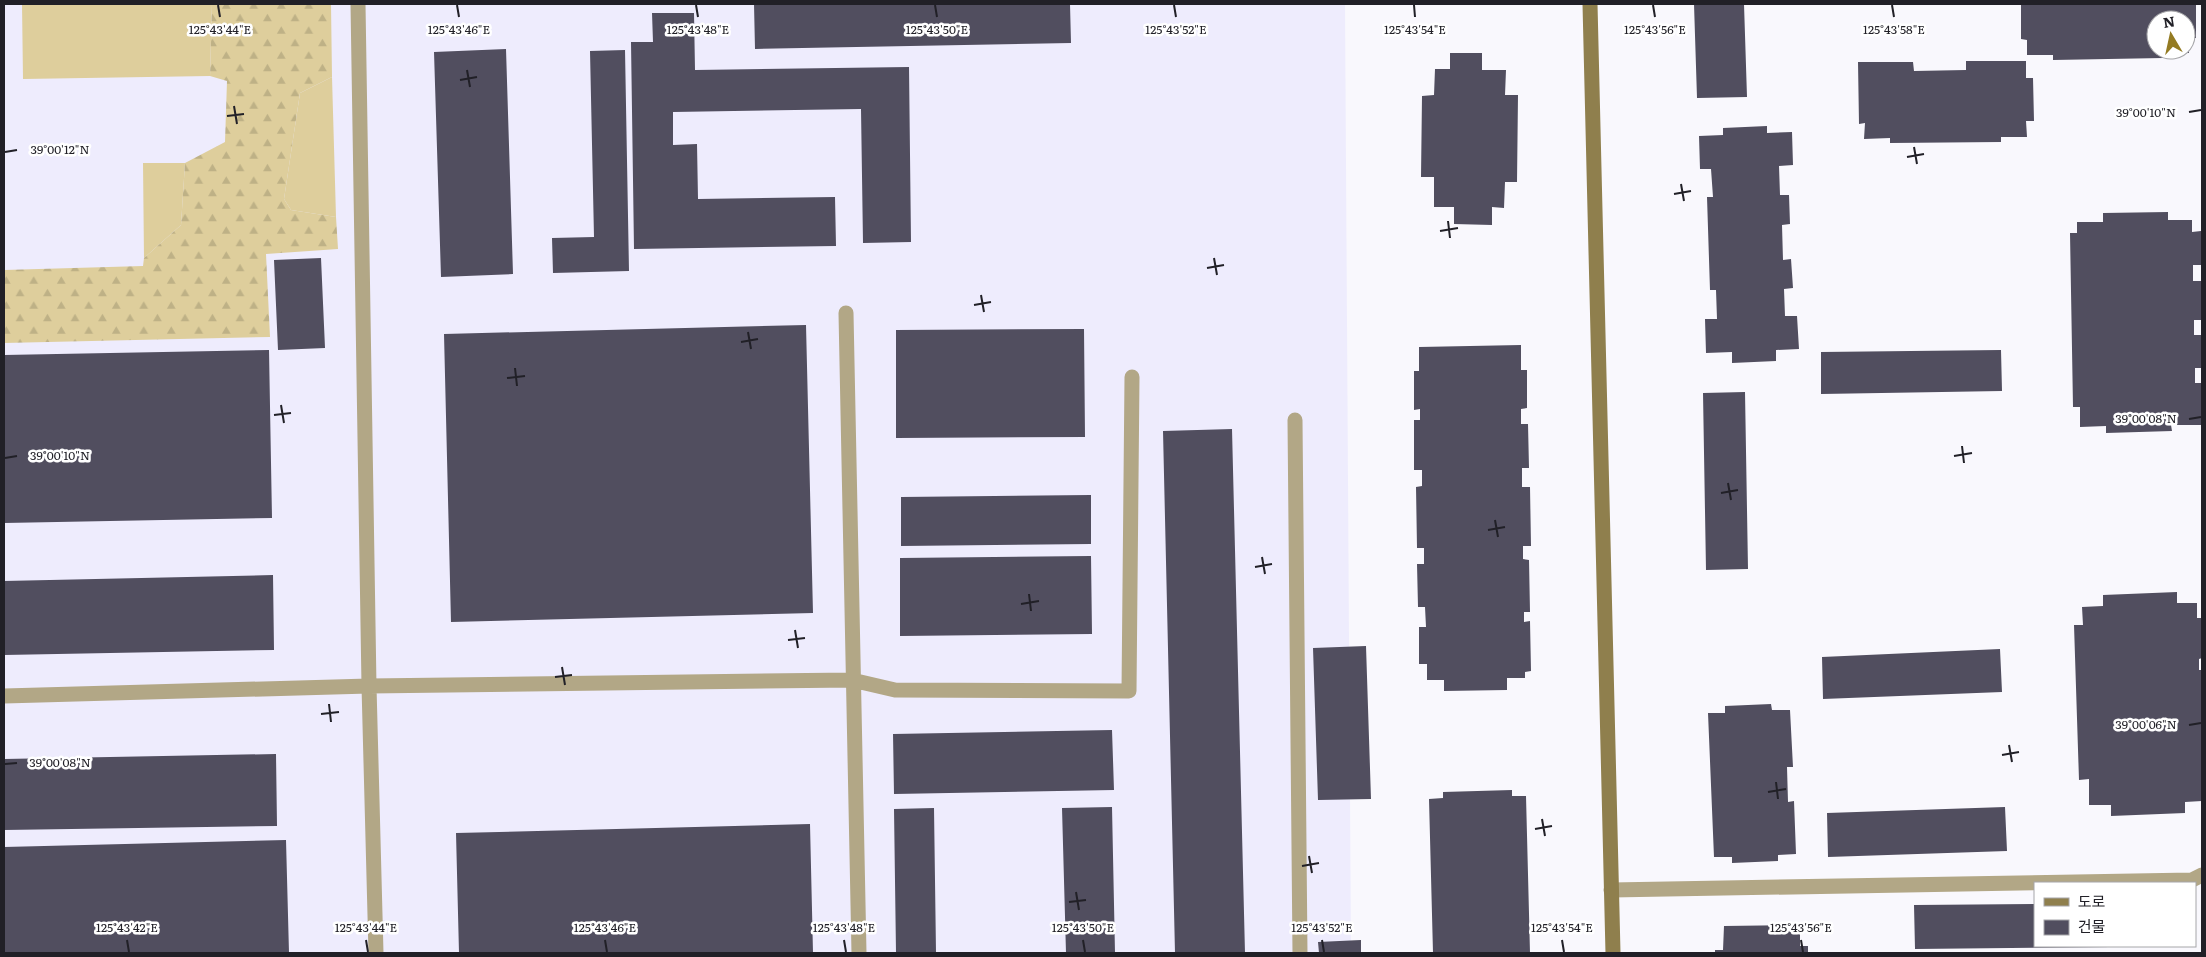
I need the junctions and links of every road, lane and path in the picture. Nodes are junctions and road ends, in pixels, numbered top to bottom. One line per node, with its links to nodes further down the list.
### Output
1 (358, 4): 7 (street)
2 (1590, 4): 12 (street)
3 (846, 313): 6 (street)
4 (1132, 377): 6 (street)
5 (1295, 420): 15 (street)
6 (852, 680): 7 (street); 14 (street)
7 (369, 686): 8 (street); 13 (street)
8 (4, 696)
9 (2202, 875): 10 (street)
10 (2076, 882)
11 (2034, 883): 12 (street)
12 (1611, 890): 16 (street)
13 (376, 953)
14 (859, 953)
15 (1300, 953)
16 (1612, 953)

